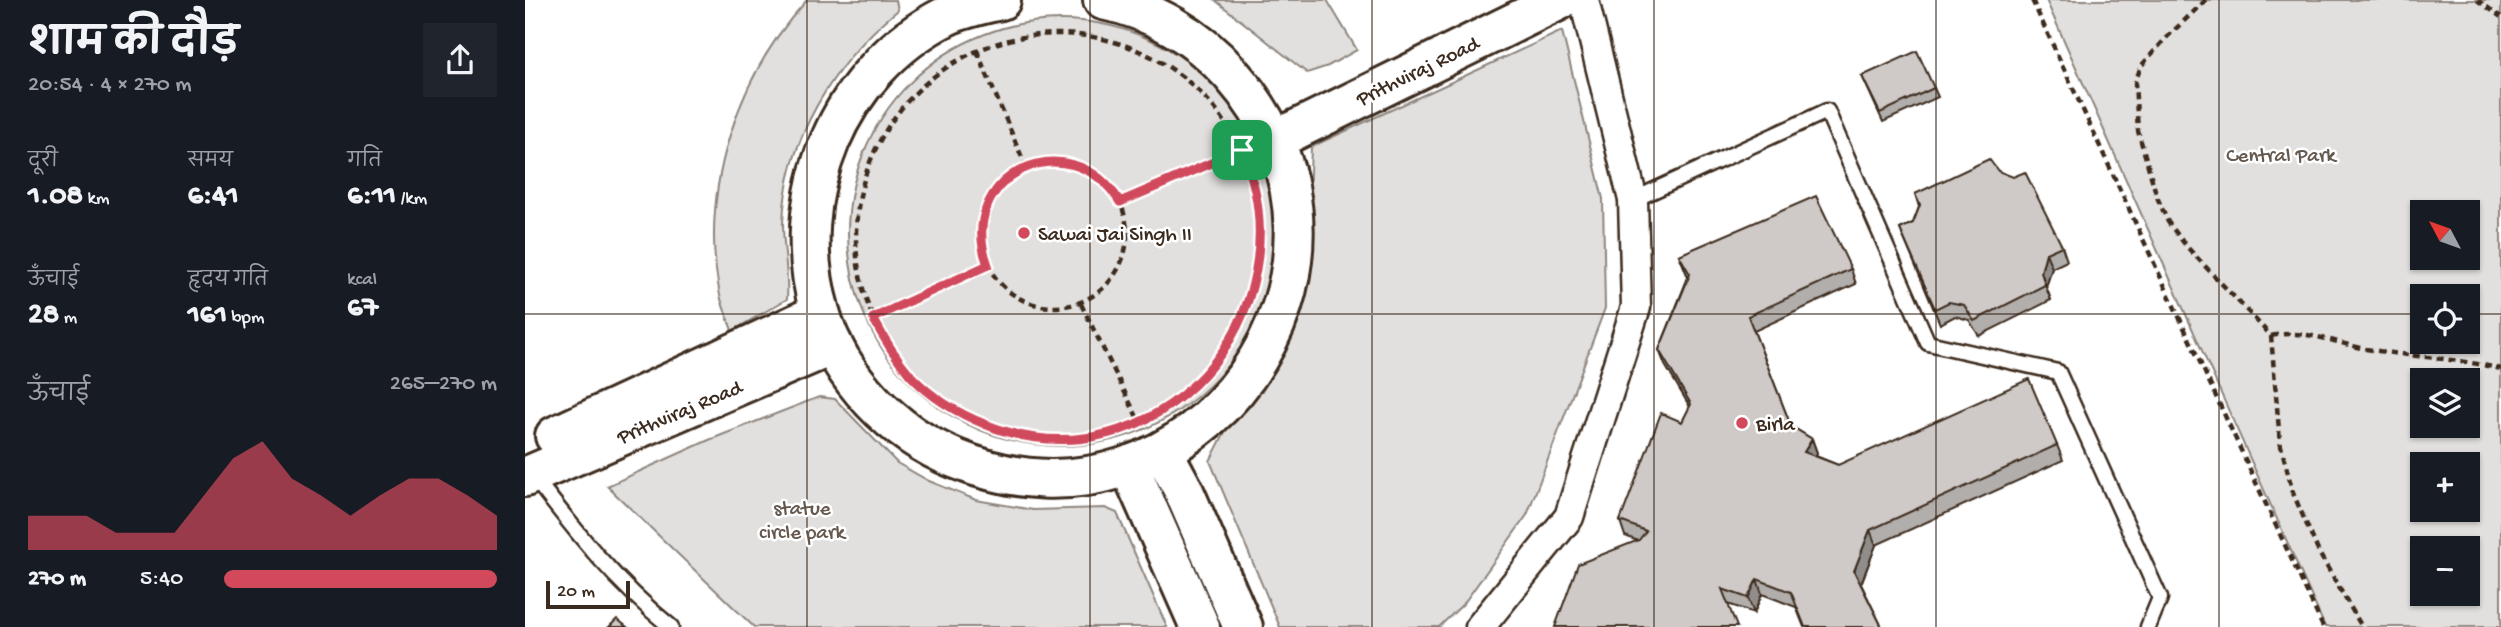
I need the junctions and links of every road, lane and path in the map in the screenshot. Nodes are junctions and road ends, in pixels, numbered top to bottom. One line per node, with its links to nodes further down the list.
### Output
1 (1103, 0): 10 (street)
2 (1560, 0): 10 (street, Prithviraj Road)
3 (1584, 0): 12 (street)
4 (2032, 0): 29 (path)
5 (2206, 0): 18 (path)
6 (2477, 0): 8 (path)
7 (964, 5): 17 (street)
8 (2501, 17)
9 (977, 51): 10 (path); 11 (path); 16 (path)
10 (1258, 145): 13 (path); 20 (path); 21 (street)
11 (1026, 167): 13 (path); 14 (path)
12 (1633, 200): 27 (street); 28 (lane)
13 (1120, 202): 15 (path)
14 (988, 265): 15 (path); 16 (path)
15 (1081, 303): 20 (path)
16 (873, 318): 20 (path)
17 (827, 329): 22 (street); 23 (street, Prithviraj Road)
18 (2270, 336): 19 (path); 30 (path)
19 (2501, 369)
20 (1139, 421)
21 (1163, 452): 22 (street); 26 (street)
22 (1129, 466): 25 (street)
23 (527, 467): 24 (lane)
24 (671, 627)
25 (1200, 627)
26 (1243, 627)
27 (1480, 627)
28 (2148, 627)
29 (2323, 627)
30 (2362, 627)

